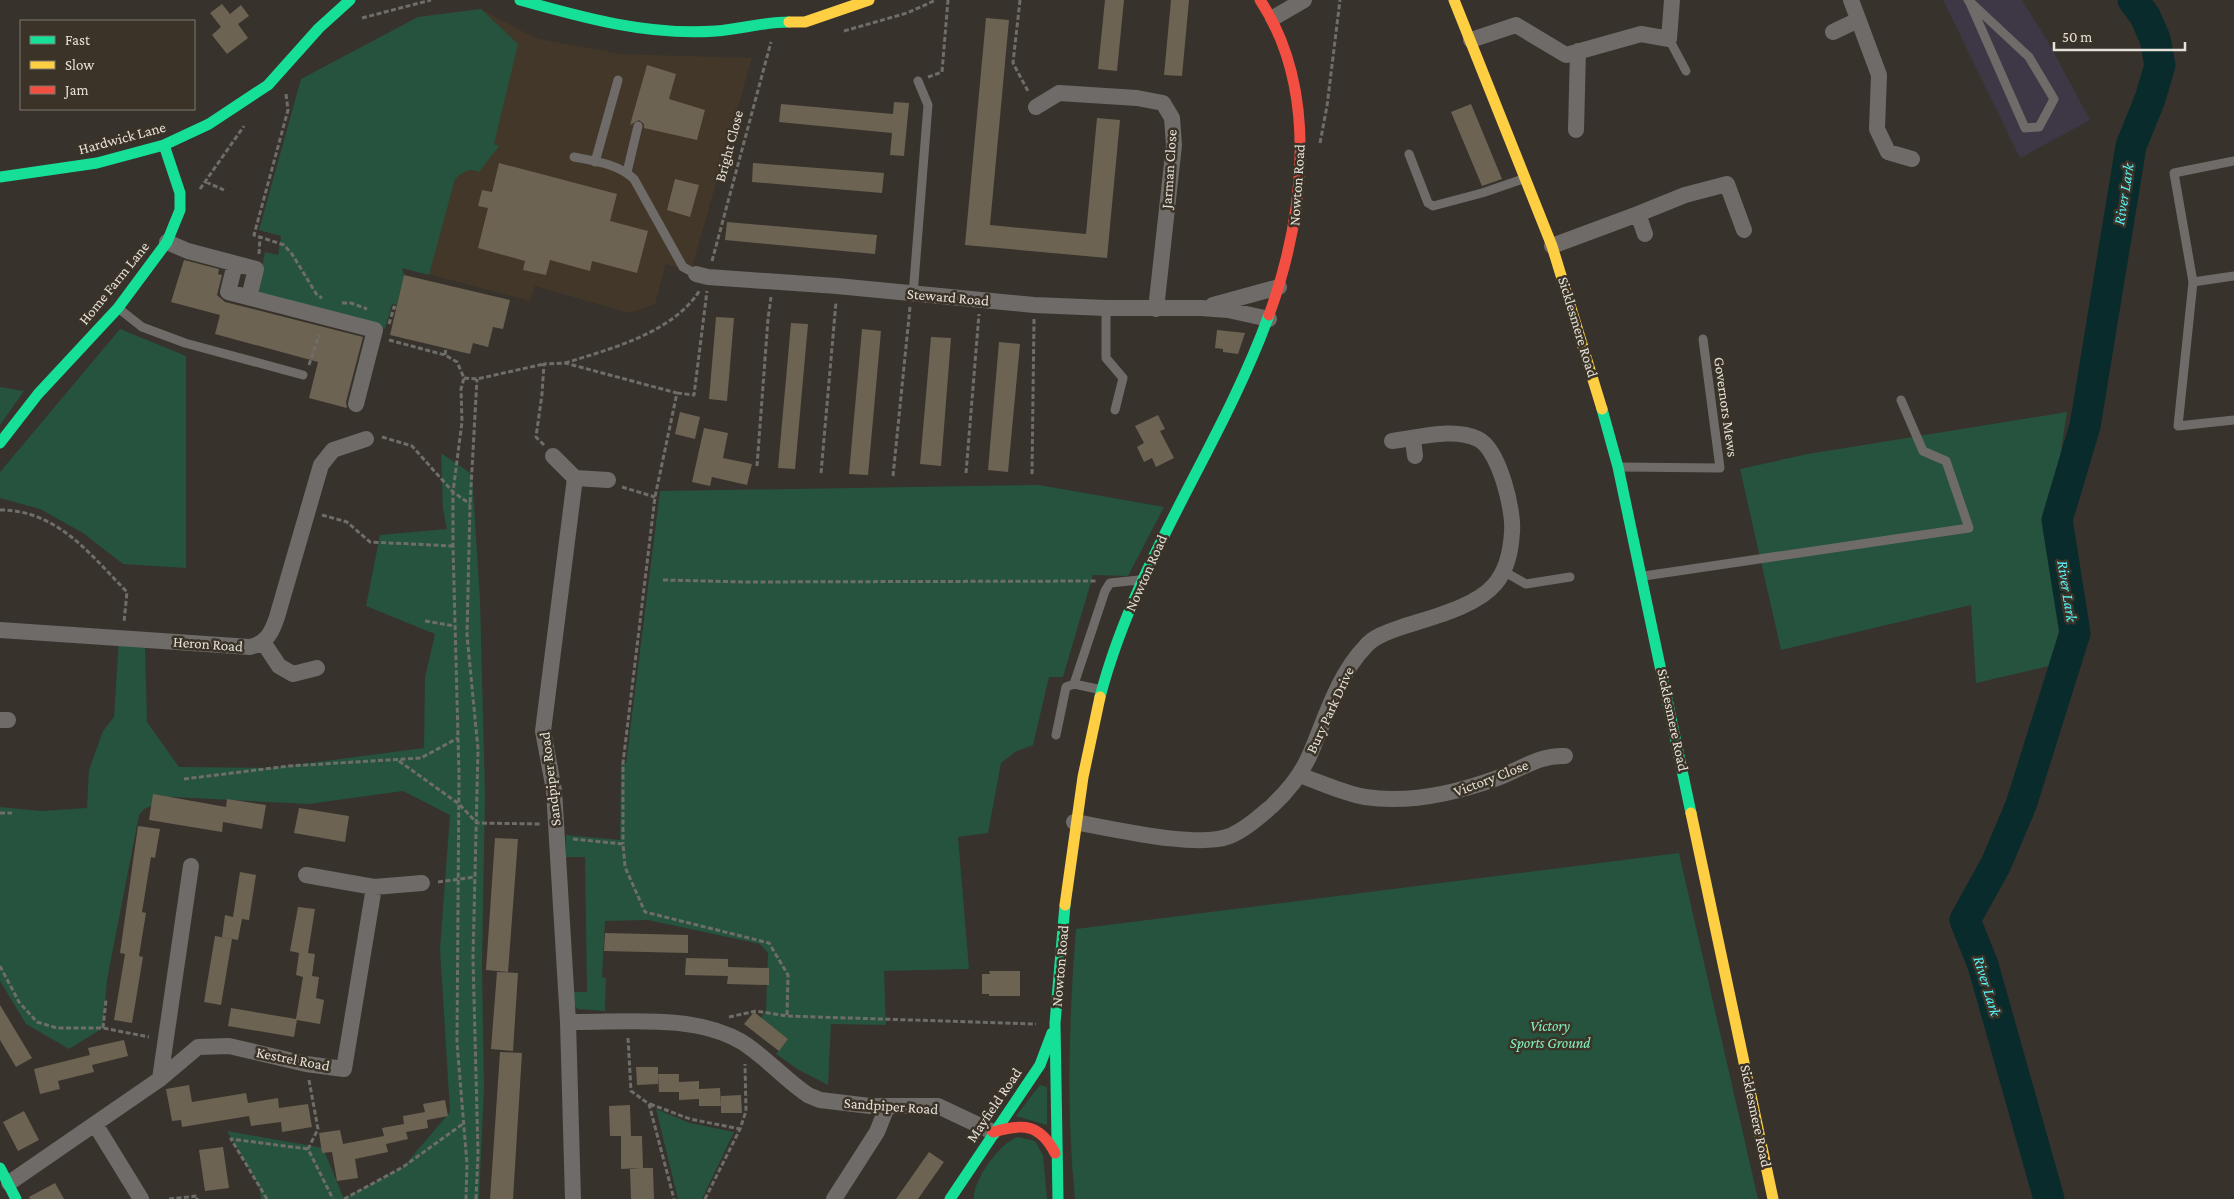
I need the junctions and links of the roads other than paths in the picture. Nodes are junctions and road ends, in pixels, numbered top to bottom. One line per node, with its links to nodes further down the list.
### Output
1 (350, 0): 22 (main road, Hardwick Lane)
2 (520, 0): 3 (main road)
3 (869, 0)
4 (1260, 0): 10 (main road, Nowton Road)
5 (1304, 0): 10 (street)
6 (1454, 0): 14 (main road, Sicklesmere Road)
7 (1672, 0): 13 (street)
8 (1850, 0): 11 (street)
9 (1969, 1): 9 (lane)
10 (1273, 18): 40 (main road, Nowton Road)
11 (1858, 20): 12 (street); 25 (street)
12 (1833, 32)
13 (1669, 38): 15 (street); 16 (lane)
14 (1471, 40): 15 (street); 30 (main road, Sicklesmere Road)
15 (1578, 51): 21 (street)
16 (1686, 71)
17 (618, 80): 27 (lane)
18 (918, 81): 41 (lane)
19 (1036, 107): 46 (street, Jarman Close)
20 (638, 126): 28 (lane)
21 (1576, 130)
22 (164, 145): 29 (main road, Hardwick Lane); 34 (main road, Home Farm Lane)
23 (1410, 154): 30 (lane)
24 (574, 157): 27 (lane)
25 (1912, 159)
26 (2234, 161): 39 (lane)
27 (595, 162): 28 (lane)
28 (627, 172): 37 (lane)
29 (0, 177)
30 (1524, 179): 35 (main road, Sicklesmere Road)
31 (1638, 214): 32 (street); 33 (street); 35 (street)
32 (1744, 230)
33 (1645, 234)
34 (166, 242): 36 (street); 43 (main road, Home Farm Lane)
35 (1552, 246): 60 (main road, Sicklesmere Road)
36 (235, 264): 42 (street); 42 (street)
37 (702, 276): 41 (street, Steward Road)
38 (2234, 276): 39 (lane)
39 (2193, 282): 53 (lane)
40 (1279, 287): 45 (street, Steward Road); 47 (main road, Nowton Road)
41 (913, 295): 44 (street, Steward Road)
42 (249, 297): 51 (street)
43 (118, 308): 49 (lane); 57 (main road, Home Farm Lane)
44 (1106, 308): 46 (street, Steward Road); 52 (lane)
45 (1201, 308): 46 (street, Steward Road); 47 (street, Steward Road)
46 (1156, 309)
47 (1270, 319): 66 (main road, Nowton Road)
48 (1703, 339): 60 (lane, Governors Mews)
49 (303, 375)
50 (1901, 400): 64 (lane)
51 (356, 404)
52 (1115, 410)
53 (2234, 420)
54 (372, 436): 68 (street, Heron Road)
55 (1413, 439): 56 (street, Bury Park Drive); 59 (street); 63 (street, Bury Park Drive)
56 (1392, 442)
57 (0, 443)
58 (554, 456): 61 (street)
59 (1415, 456)
60 (1618, 467): 64 (main road, Sicklesmere Road)
61 (575, 478): 62 (street); 80 (street, Sandpiper Road)
62 (608, 480)
63 (1503, 571): 65 (lane); 74 (street, Bury Park Drive)
64 (1643, 577): 95 (main road, Sicklesmere Road)
65 (1570, 578)
66 (1140, 580): 70 (lane); 71 (main road, Nowton Road)
67 (0, 630): 68 (street, Heron Road)
68 (263, 642): 69 (street)
69 (317, 668)
70 (1074, 684): 71 (lane); 72 (lane)
71 (1102, 690): 75 (main road, Nowton Road)
72 (1056, 735)
73 (1564, 756): 74 (street, Victory Close)
74 (1299, 775): 75 (street, Bury Park Drive)
75 (1074, 822): 81 (main road, Nowton Road)
76 (191, 866): 82 (street)
77 (306, 874): 79 (street)
78 (422, 883): 79 (street)
79 (374, 887): 82 (street, Kestrel Road)
80 (568, 1022): 83 (street, Sandpiper Road); 91 (street, Sandpiper Road)
81 (1055, 1024): 85 (main road, Mayfield Road); 86 (main road, Nowton Road)
82 (160, 1079): 84 (street, Kestrel Road)
83 (887, 1107): 85 (street, Sandpiper Road); 92 (street)
84 (95, 1124): 88 (street, Kestrel Road); 90 (street)
85 (993, 1132): 86 (main road); 93 (main road, Mayfield Road)
86 (1055, 1153): 94 (main road, Nowton Road)
87 (0, 1168): 88 (main road)
88 (9, 1183): 89 (main road)
89 (16, 1199)
90 (140, 1199)
91 (573, 1199)
92 (834, 1199)
93 (950, 1199)
94 (1058, 1199)
95 (1774, 1199)

